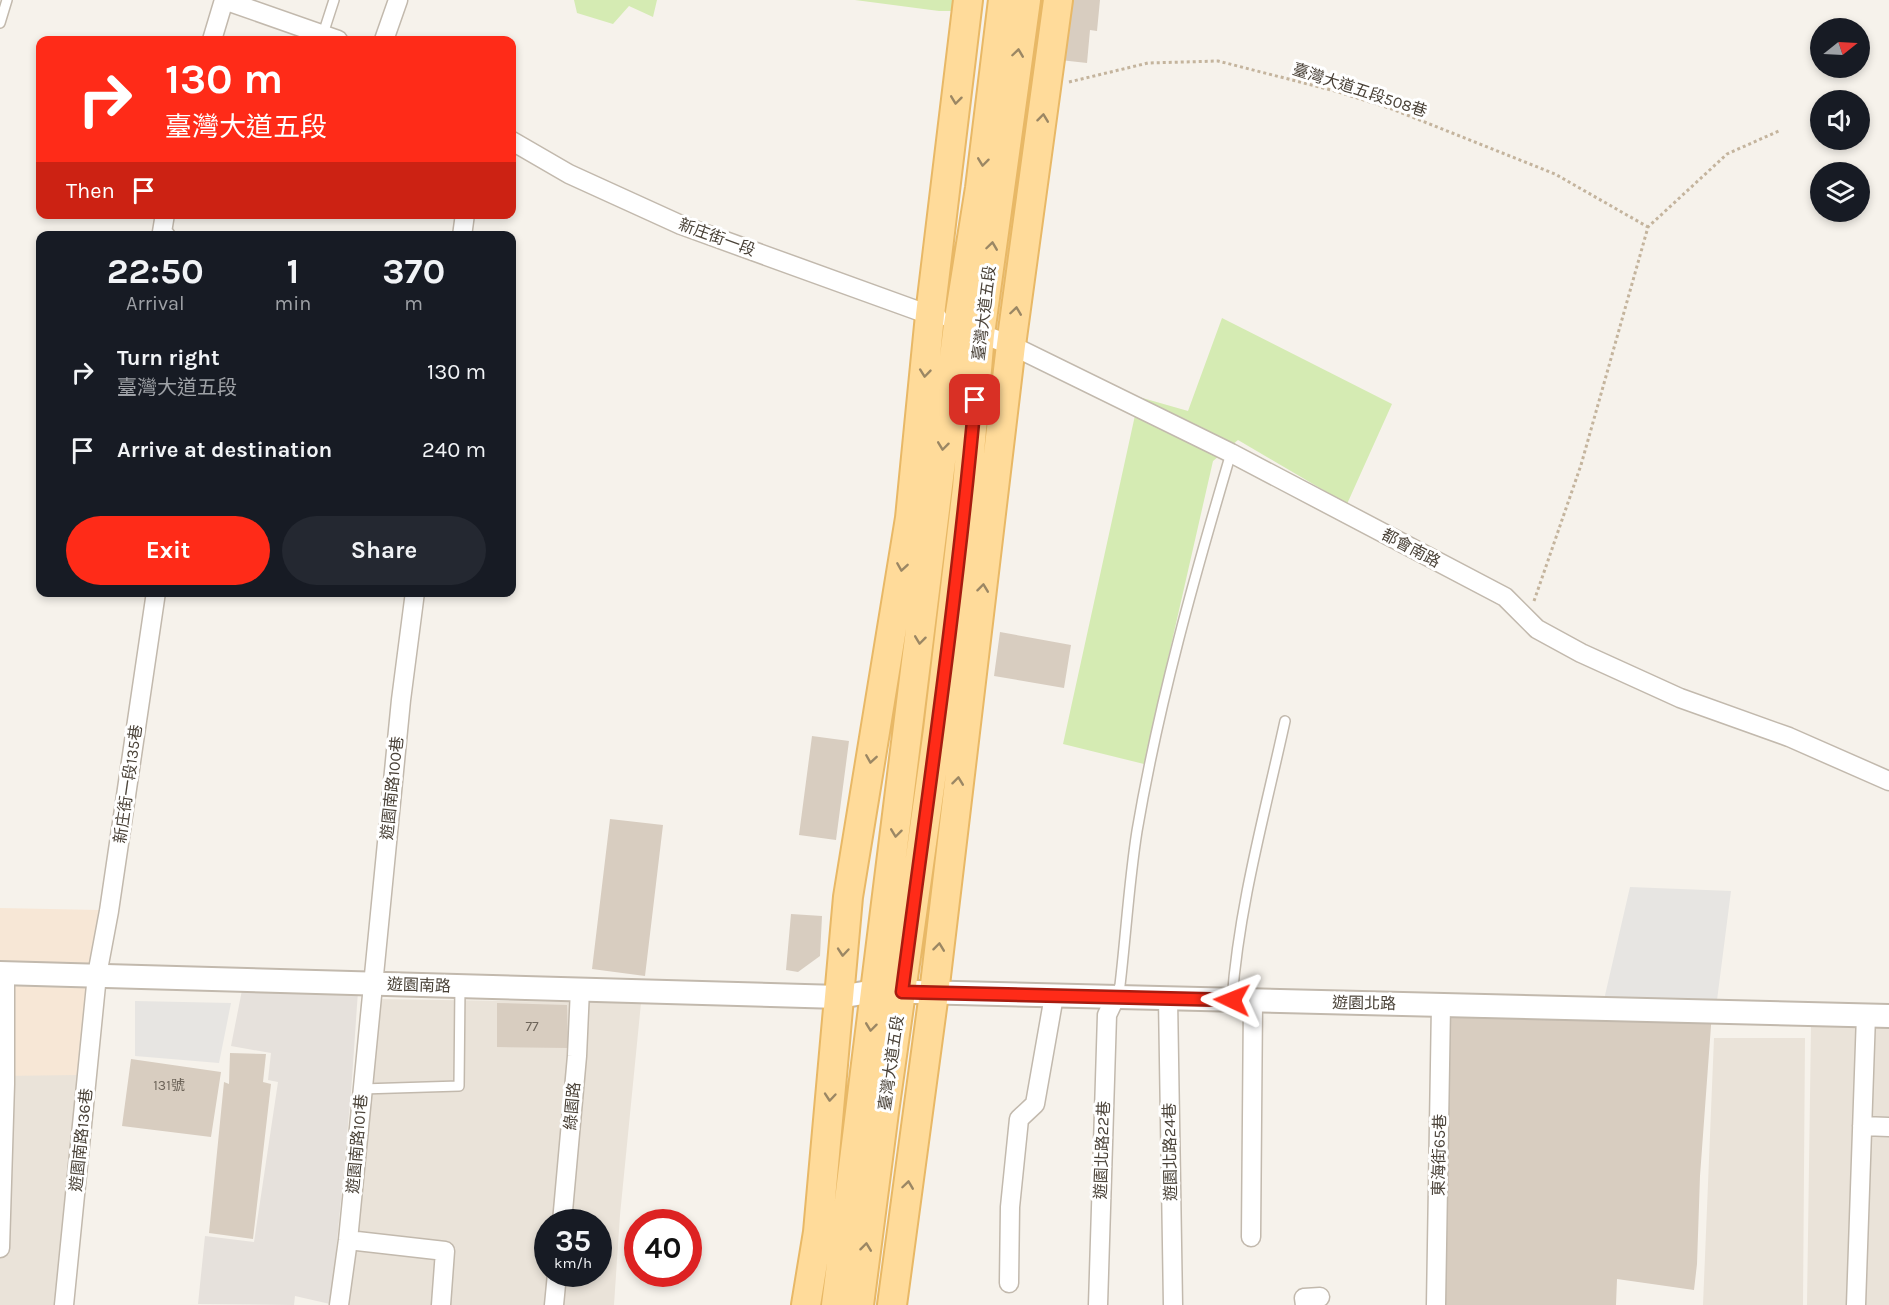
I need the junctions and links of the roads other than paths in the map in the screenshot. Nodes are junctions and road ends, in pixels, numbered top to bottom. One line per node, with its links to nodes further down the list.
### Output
1 (7, 0): 9 (lane)
2 (224, 0): 10 (street); 11 (street)
3 (334, 0): 12 (lane)
4 (398, 0): 13 (street)
5 (968, 0): 15 (main road, one-way to 15)
6 (1003, 0): 16 (main road, 臺灣大道五段, one-way to 16)
7 (1026, 0): 16 (main road, 臺灣大道五段, one-way to 7)
8 (1058, 0): 17 (main road, 臺灣大道五段, one-way to 8)
9 (0, 23)
10 (213, 36)
11 (327, 36)
12 (330, 36)
13 (385, 36)
14 (516, 143): 15 (street, 新庄街一段)
15 (930, 315): 16 (street, 都會南路); 32 (main road, one-way to 32)
16 (969, 330): 17 (street, 都會南路); 28 (main road, 臺灣大道五段)
17 (1011, 345): 18 (street, 都會南路); 29 (main road, 臺灣大道五段, one-way to 17)
18 (1231, 453): 22 (street, 都會南路); 31 (lane)
19 (155, 597): 24 (street, 新庄街一段135巷)
20 (414, 597): 25 (street, 遊園南路100巷)
21 (1285, 721): 34 (lane)
22 (1889, 781)
23 (3, 973): 24 (street, 遊園南路); 38 (street)
24 (97, 975): 25 (street, 遊園南路); 48 (street, 遊園南路136巷)
25 (373, 983): 26 (street, 遊園南路); 39 (street, 遊園南路101巷)
26 (460, 986): 27 (street, 遊園南路); 39 (lane)
27 (580, 989): 32 (street, 遊園南路); 42 (street, 綠園路)
28 (888, 992): 29 (street, 遊園北路); 32 (street, 遊園北路); 53 (main road, 臺灣大道五段, one-way to 53); 54 (main road, 臺灣大道五段, one-way to 28)
29 (934, 993): 30 (street, 遊園北路); 55 (main road, 臺灣大道五段, one-way to 29)
30 (1054, 996): 31 (street, 遊園北路); 46 (street)
31 (1116, 996): 33 (street, 遊園北路); 56 (street, 遊園北路22巷)
32 (839, 997): 52 (main road, one-way to 52)
33 (1168, 999): 34 (street, 遊園北路); 57 (street, 遊園北路24巷)
34 (1243, 1000): 35 (street, 遊園北路); 43 (street)
35 (1441, 1005): 36 (street, 遊園北路); 58 (street, 東海街65巷)
36 (1866, 1015): 37 (street, 遊園北路); 40 (street)
37 (1889, 1016)
38 (2, 1084): 45 (street)
39 (362, 1089): 44 (street, 遊園南路101巷)
40 (1862, 1126): 41 (street); 59 (street)
41 (1889, 1126)
42 (563, 1209)
43 (1251, 1237)
44 (348, 1240): 49 (street, 遊園南路101巷); 50 (street)
45 (0, 1248)
46 (1009, 1283)
47 (556, 1287): 51 (street)
48 (64, 1305)
49 (339, 1305)
50 (441, 1305)
51 (554, 1305)
52 (806, 1305)
53 (836, 1305)
54 (859, 1305)
55 (892, 1305)
56 (1098, 1305)
57 (1173, 1305)
58 (1436, 1305)
59 (1856, 1305)

